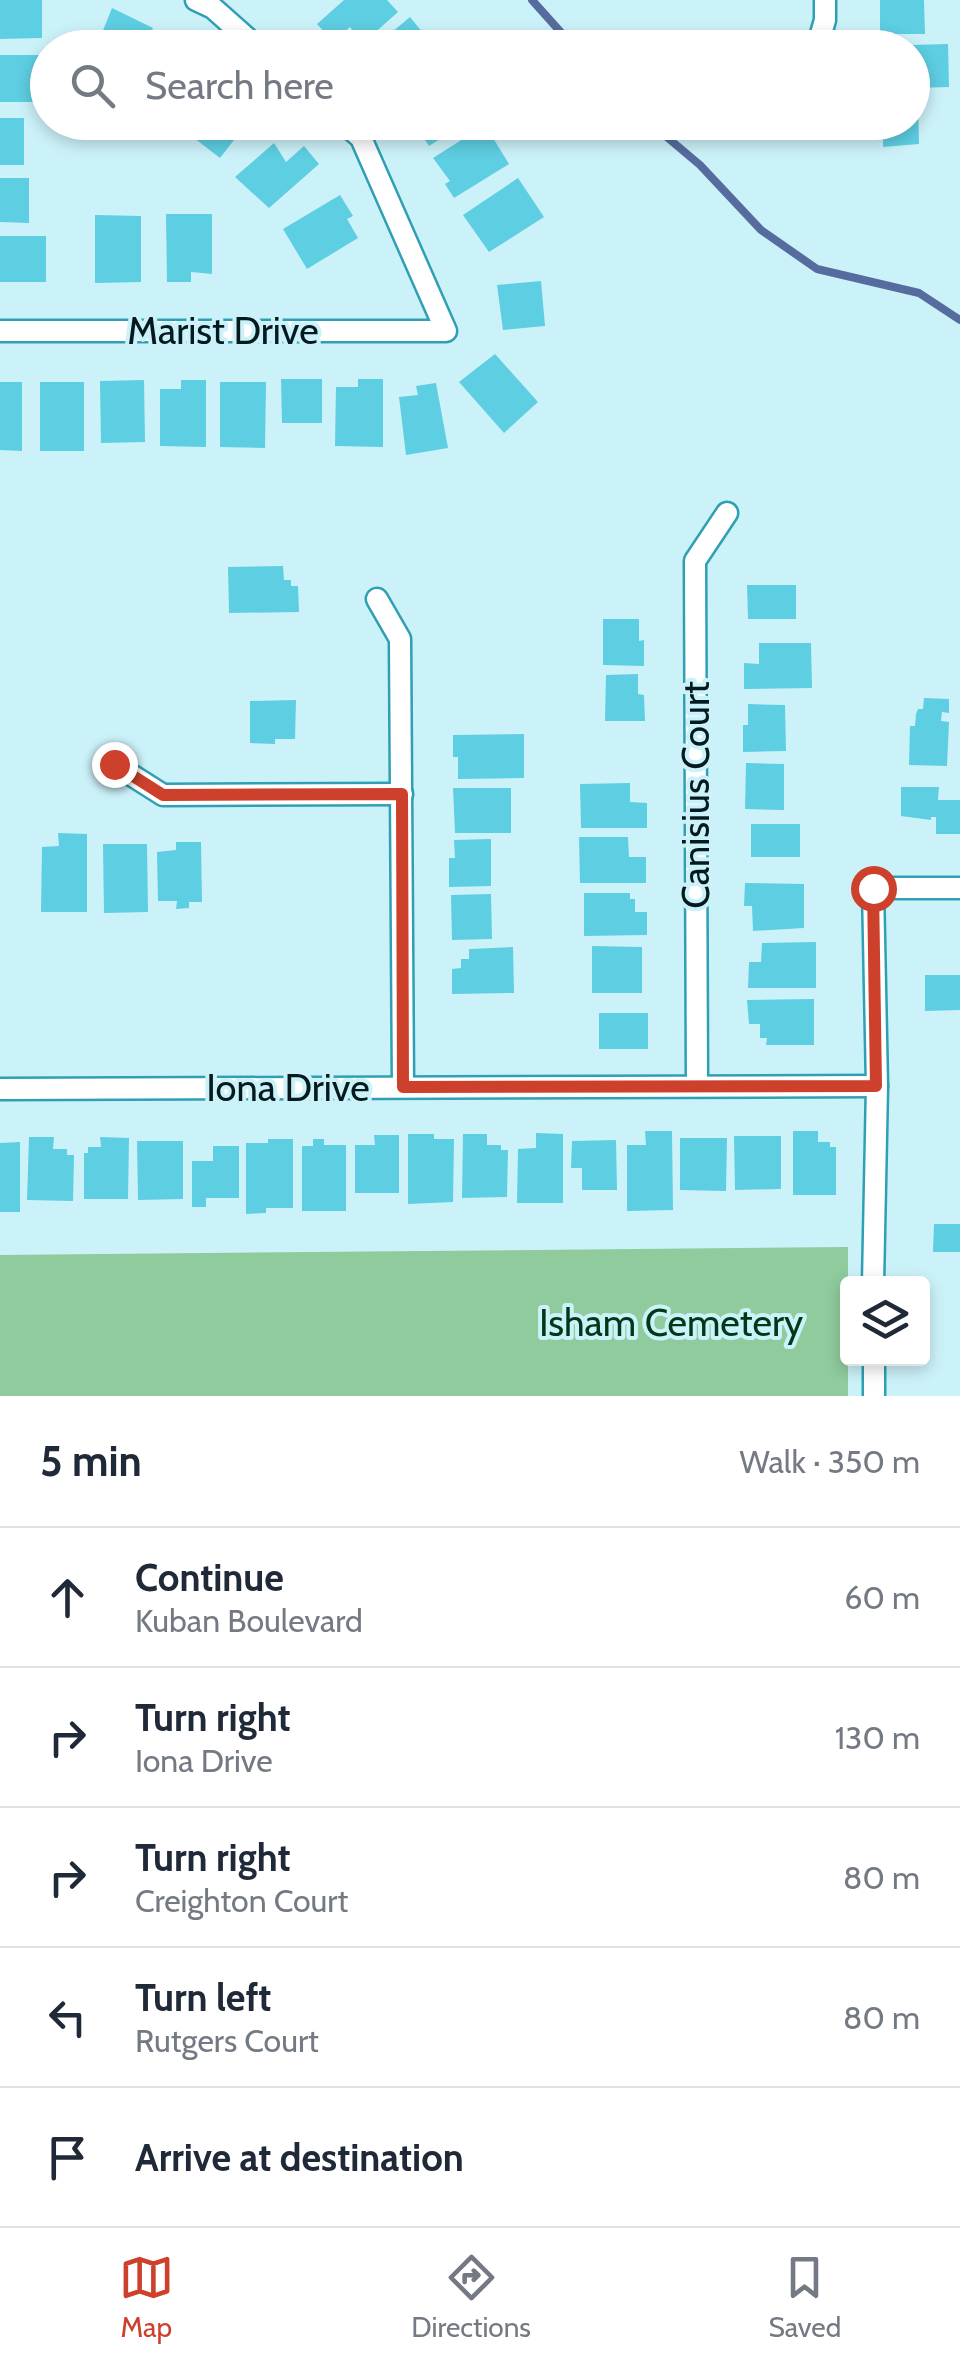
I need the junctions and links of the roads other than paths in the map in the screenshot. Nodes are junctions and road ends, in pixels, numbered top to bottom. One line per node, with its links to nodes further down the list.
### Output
1 (196, 0): 3 (street)
2 (825, 0): 4 (street)
3 (238, 30)
4 (822, 30)
5 (361, 140): 6 (street, Marist Drive)
6 (0, 331)
7 (727, 514): 12 (street, Canisius Court)
8 (377, 598): 10 (street)
9 (114, 764): 10 (street)
10 (402, 794): 14 (street)
11 (960, 888): 13 (street)
12 (697, 1086): 13 (street, Iona Drive); 14 (street, Iona Drive)
13 (876, 1086): 16 (street)
14 (403, 1087): 15 (street, Iona Drive)
15 (0, 1089)
16 (873, 1276)
17 (874, 1366): 18 (street)
18 (874, 1396)

